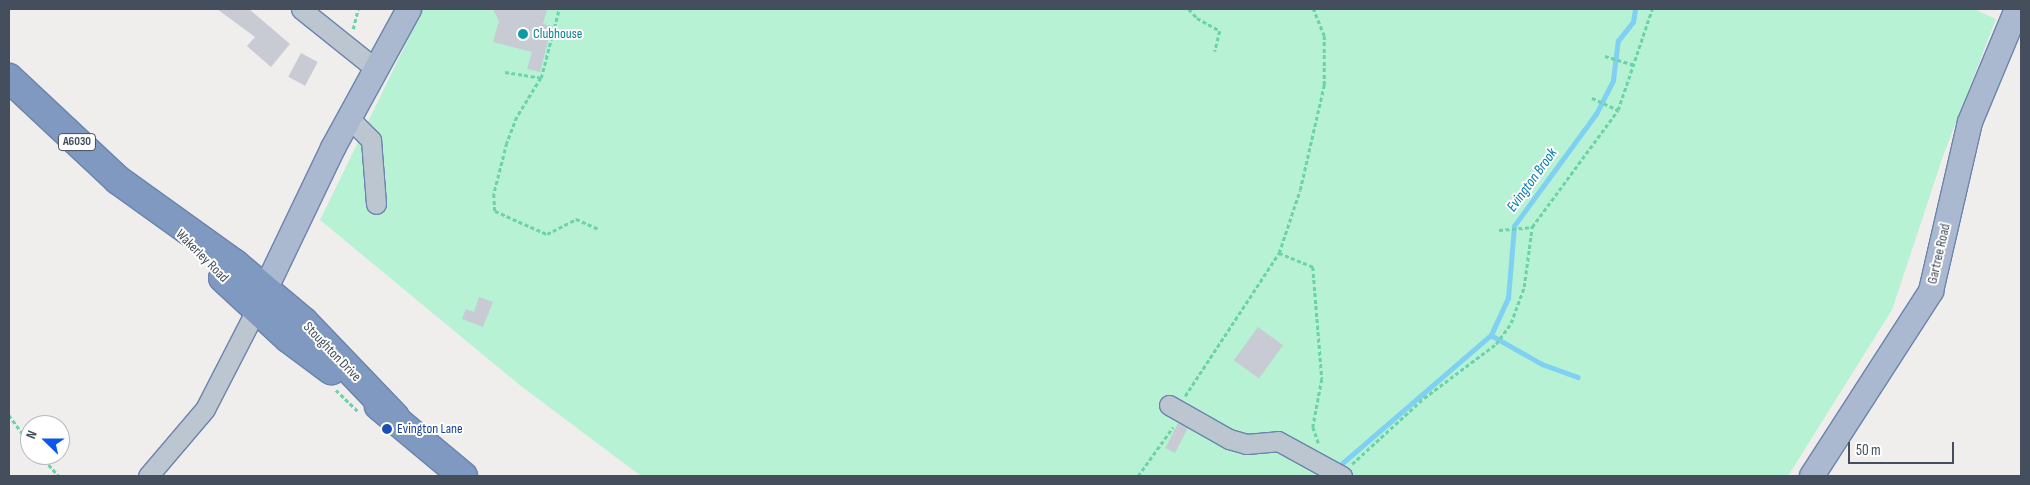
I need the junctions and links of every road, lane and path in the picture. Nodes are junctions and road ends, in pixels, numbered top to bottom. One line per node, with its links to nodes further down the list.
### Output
1 (301, 9): 9 (street)
2 (358, 9): 9 (path)
3 (409, 9): 13 (main road)
4 (559, 9): 16 (path)
5 (1189, 9): 10 (path)
6 (1313, 9): 24 (path)
7 (1652, 9): 12 (path)
8 (2016, 9): 35 (main road, Gartree Road)
9 (348, 47): 13 (street)
10 (1215, 51)
11 (1605, 56): 12 (path)
12 (1635, 65): 18 (path)
13 (376, 69): 19 (main road)
14 (505, 72): 16 (path)
15 (9, 78): 25 (highway, Wakerley Road / A6030)
16 (541, 78): 22 (path)
17 (1592, 98): 18 (path)
18 (1618, 110): 21 (path)
19 (350, 119): 20 (street); 25 (main road)
20 (376, 204)
21 (1532, 226): 23 (path); 30 (path)
22 (598, 230)
23 (1499, 230)
24 (1279, 253): 26 (path); 30 (path)
25 (261, 299): 32 (street); 33 (highway, Stoughton Drive / A6030)
26 (1169, 405): 30 (street); 34 (path)
27 (9, 414): 28 (path)
28 (20, 430)
29 (49, 465): 31 (path)
30 (1337, 473)
31 (59, 476)
32 (148, 476)
33 (463, 476)
34 (1138, 476)
35 (1812, 476)

